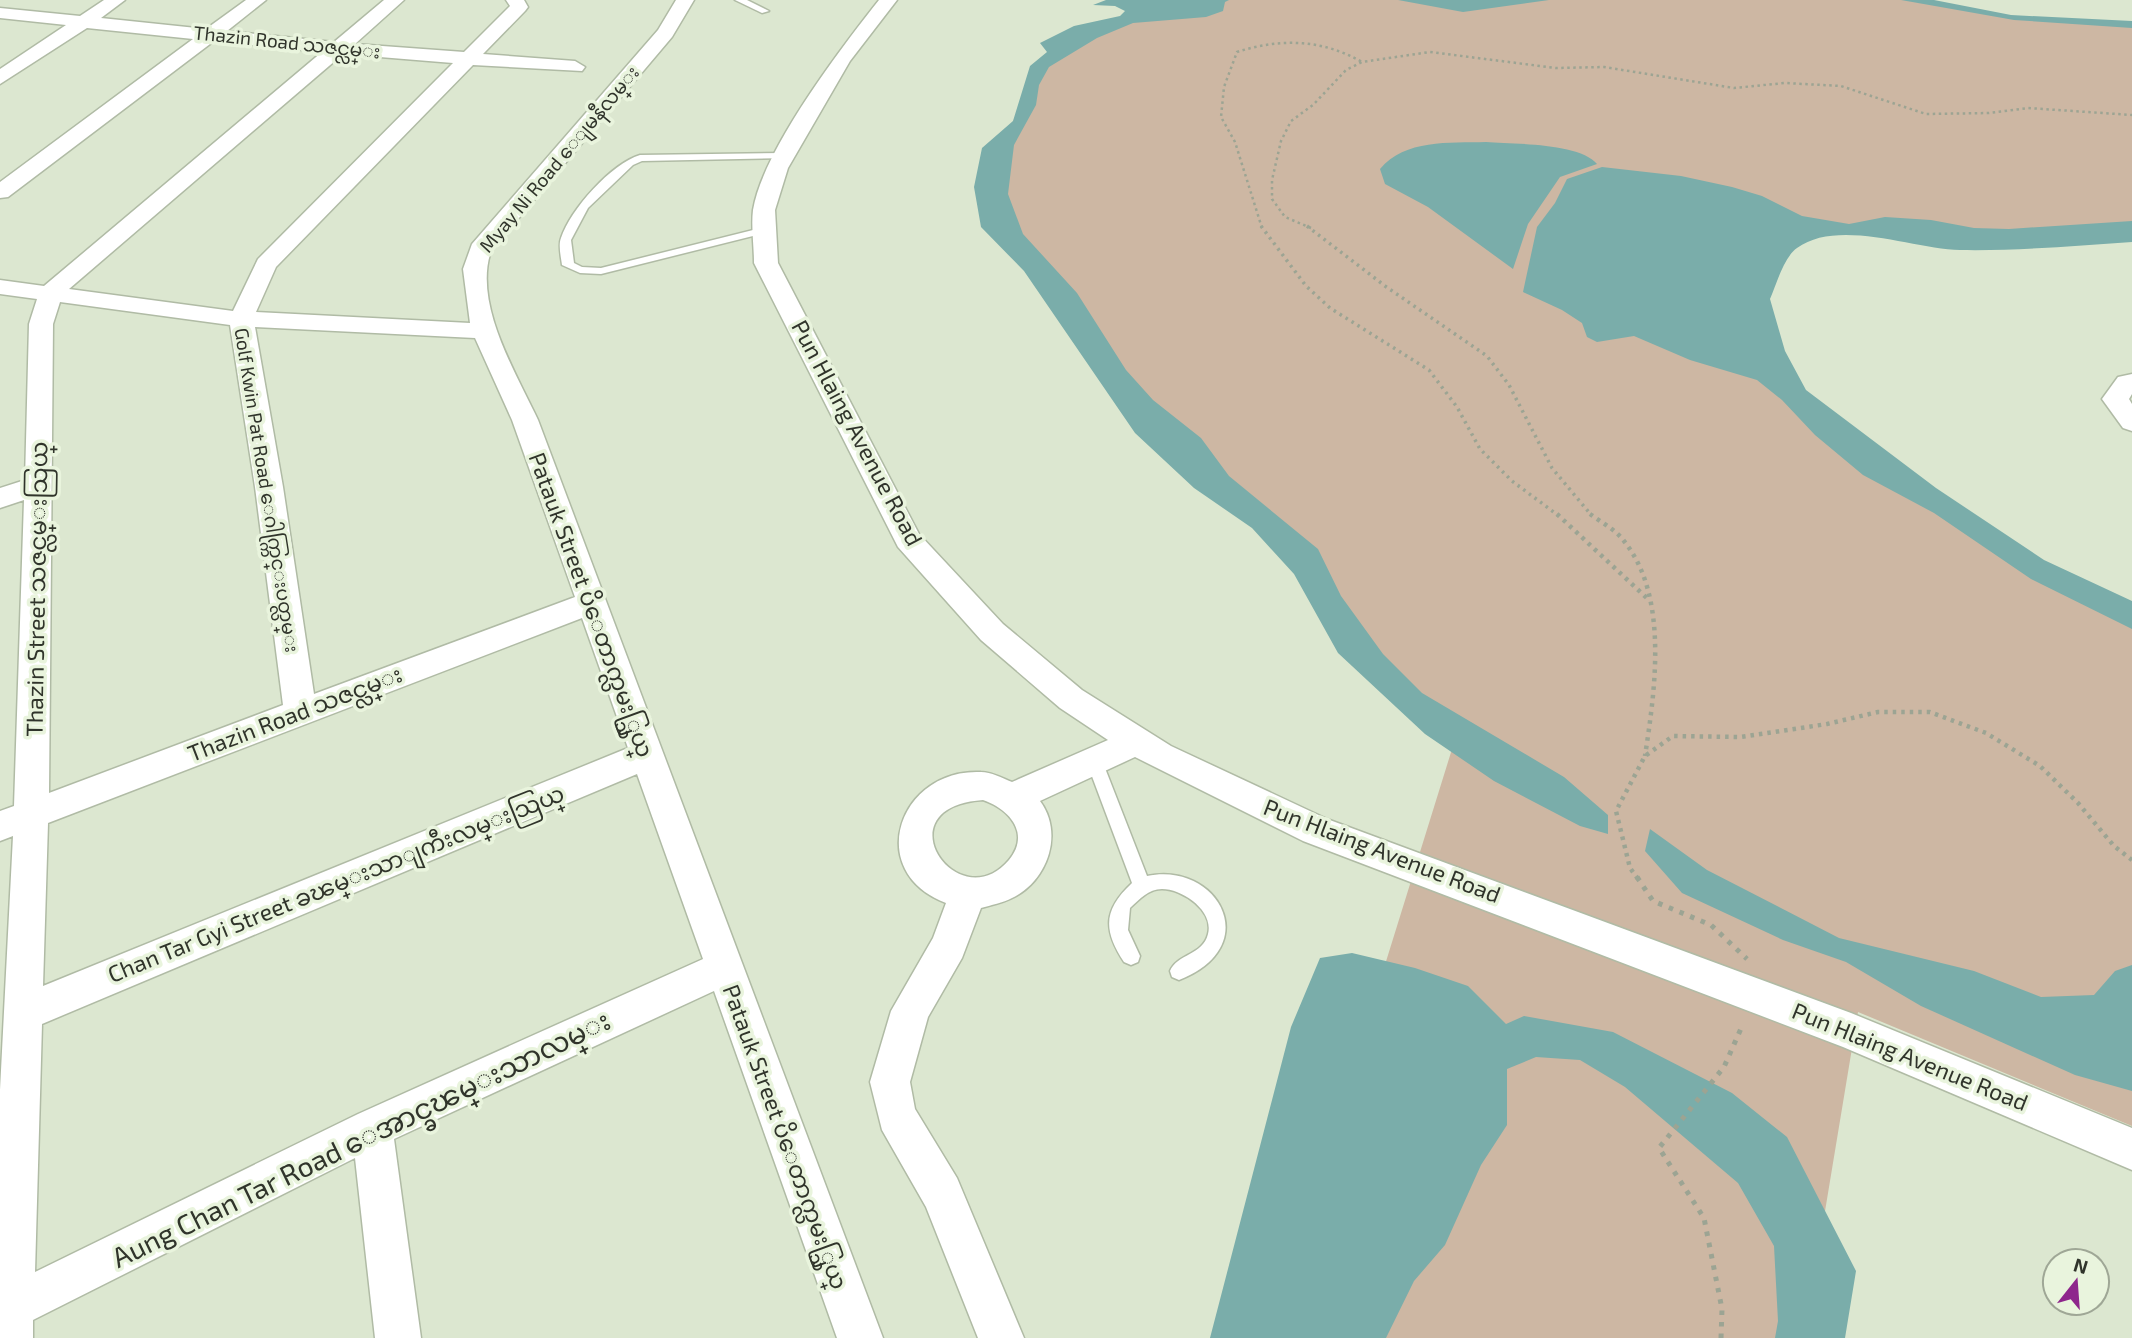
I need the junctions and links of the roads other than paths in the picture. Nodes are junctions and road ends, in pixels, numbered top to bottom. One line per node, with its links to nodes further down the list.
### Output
1 (116, 0): 10 (street)
2 (257, 0): 11 (street)
3 (395, 0): 12 (street)
4 (515, 0): 13 (street, Golf Kwin Pat Road ေဂါက္ကြင္းပတ္လမ္း)
5 (685, 0): 22 (street, Myay Ni Road ေျမနီလမ္း)
6 (739, 0): 8 (lane)
7 (888, 0): 16 (street, Pun Hlaing Avenue Road)
8 (765, 11)
9 (0, 13): 10 (street, Thazin Road သဇင္လမ္း)
10 (82, 23): 11 (street, Thazin Road သဇင္လမ္း); 15 (street)
11 (210, 34): 12 (street, Thazin Road သဇင္လမ္း); 17 (street)
12 (336, 48): 13 (street, Thazin Road သဇင္လမ္း); 20 (street)
13 (468, 59): 14 (street, Thazin Road သဇင္လမ္း); 21 (street, Golf Kwin Pat Road ေဂါက္ကြင္းပတ္လမ္း)
14 (575, 67)
15 (0, 78)
16 (784, 156): 18 (street, Pun Hlaing Avenue Road); 18 (lane)
17 (0, 192)
18 (765, 230): 29 (street, Pun Hlaing Avenue Road)
19 (0, 287): 20 (street)
20 (51, 292): 21 (street); 25 (street, Thazin Street သဇင္လမ္းသြယ္)
21 (241, 319): 22 (street); 28 (street, Golf Kwin Pat Road ေဂါက္ကြင္းပတ္လမ္း)
22 (484, 331): 27 (street, Patauk Street ပိေတာက္လမး္သြယ္)
23 (2132, 382): 24 (street)
24 (2132, 422)
25 (38, 486): 26 (street); 33 (street, Thazin Street သဇင္လမ္းသြယ္)
26 (0, 498)
27 (590, 603): 28 (street, Thazin Road သဇင္လမ္း); 30 (street, Patauk Street ပိေတာက္လမး္သြယ္)
28 (300, 712): 33 (street, Thazin Road သဇင္လမ္း)
29 (1136, 741): 31 (street); 42 (street, Pun Hlaing Avenue Road)
30 (645, 756): 38 (street, Patauk Street ပိေတာက္လမး္သြယ္); 40 (street, Chan Tar Gyi Street ခၽမ္းသာျကီးလမ္းသြယ္)
31 (1095, 763): 32 (street); 35 (lane)
32 (1014, 796): 36 (street); 36 (street)
33 (32, 814): 34 (street, Thazin Road သဇင္လမ္း); 40 (street, Thazin Street သဇင္လမ္းသြယ္)
34 (0, 826)
35 (1142, 887): 37 (lane); 39 (lane)
36 (968, 892): 46 (street)
37 (1131, 956)
38 (723, 968): 41 (street, Aung Chan Tar Road ေအာင္ခၽမ္းသာလမ္း); 45 (street, Patauk Street ပိေတာက္လမး္သြယ္)
39 (1179, 971)
40 (26, 1012): 43 (street, Thazin Street သဇင္လမ္းသြယ္)
41 (372, 1128): 43 (street, Aung Chan Tar Road ေအာင္ခၽမ္းသာလမ္း); 44 (street)
42 (2132, 1149)
43 (7, 1320)
44 (398, 1338)
45 (860, 1338)
46 (1001, 1338)

